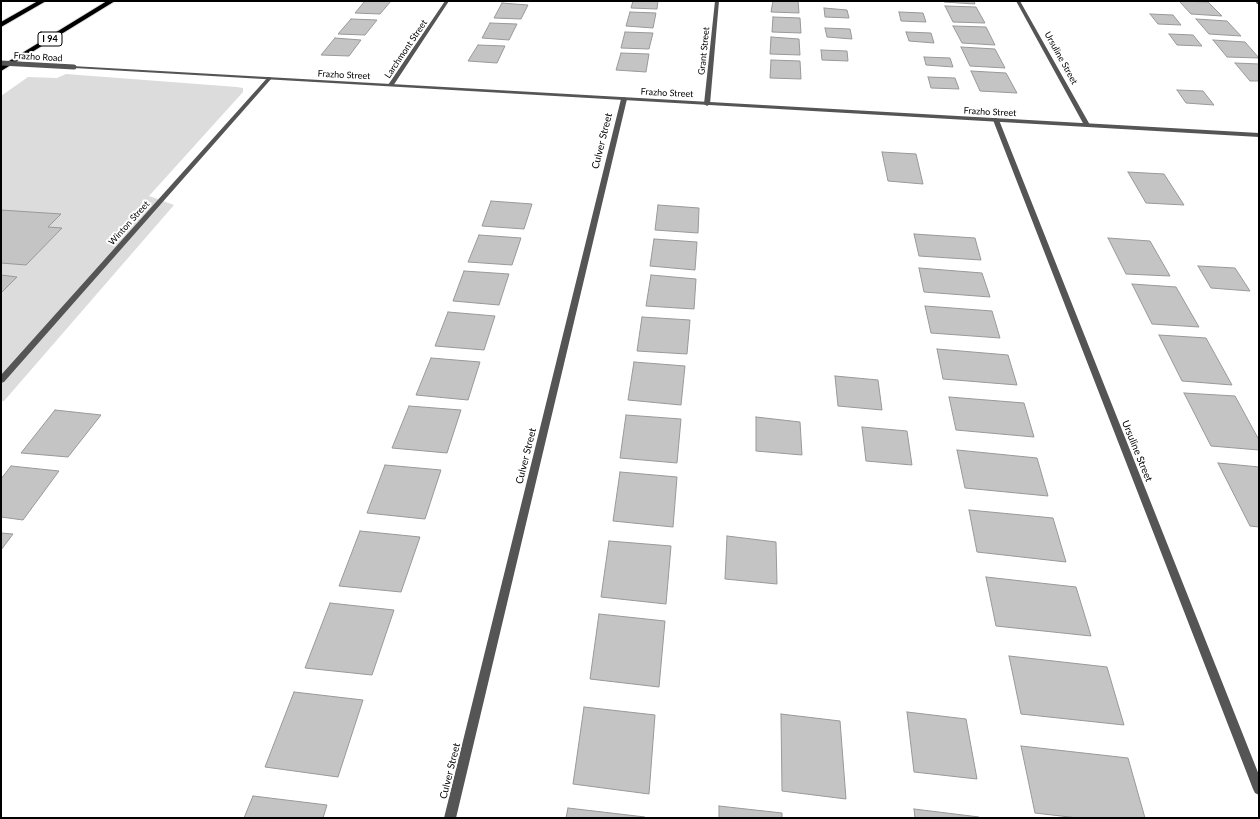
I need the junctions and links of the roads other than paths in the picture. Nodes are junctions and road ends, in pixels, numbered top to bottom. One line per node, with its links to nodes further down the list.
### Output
1 (43, 1): 6 (highway)
2 (112, 1): 9 (highway, I 94)
3 (447, 1): 11 (street, Larchmont Street)
4 (717, 1): 13 (street, Grant Street)
5 (1018, 1): 15 (street, Ursuline Street)
6 (1, 25)
7 (1, 63): 8 (street, Frazho Road, bridge)
8 (74, 67): 10 (street, Frazho Street)
9 (1, 69)
10 (270, 78): 11 (street, Frazho Street); 17 (street, Winton Street)
11 (391, 85): 12 (street, Frazho Street)
12 (624, 99): 13 (street, Frazho Street); 19 (street, Culver Street)
13 (707, 104): 14 (street, Frazho Street)
14 (996, 120): 15 (street, Frazho Street); 18 (street, Ursuline Street)
15 (1087, 125): 16 (street, Frazho Street)
16 (1259, 135)
17 (1, 380)
18 (1259, 789)
19 (450, 818)

